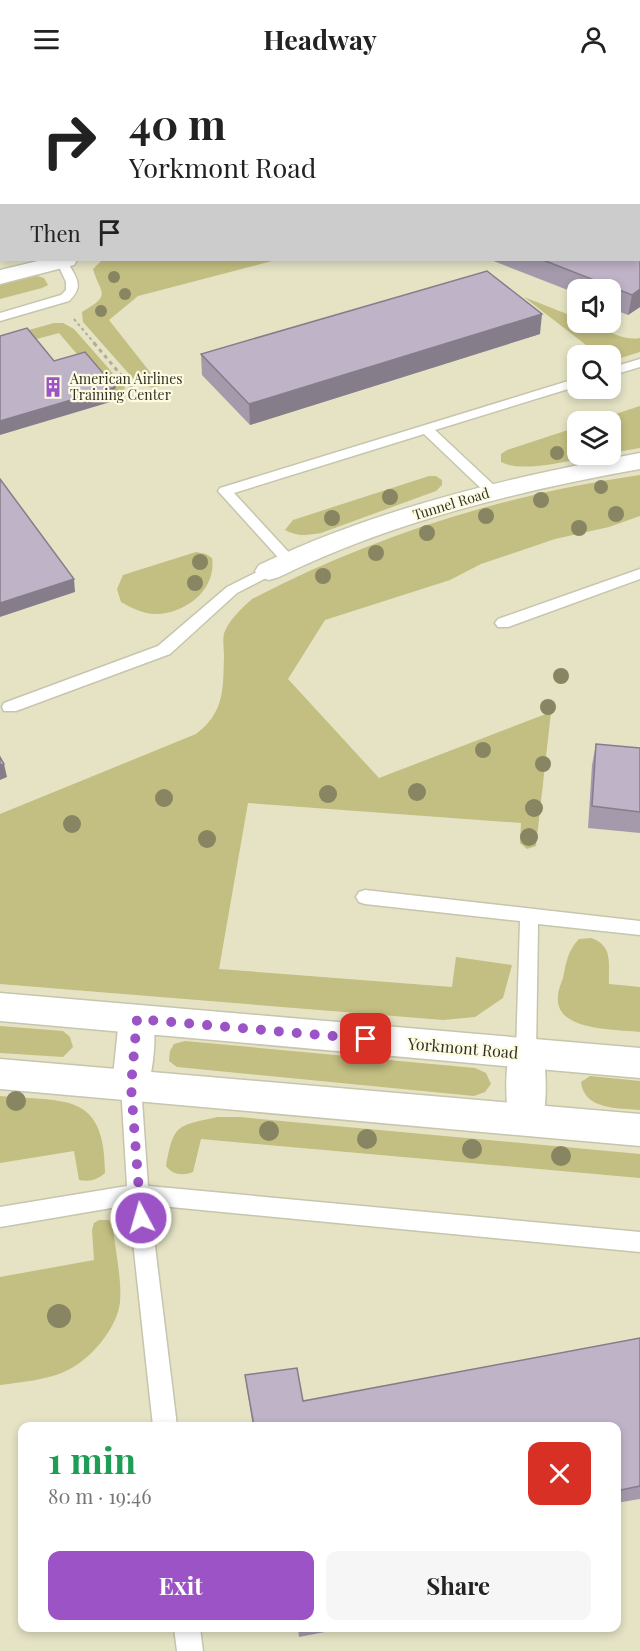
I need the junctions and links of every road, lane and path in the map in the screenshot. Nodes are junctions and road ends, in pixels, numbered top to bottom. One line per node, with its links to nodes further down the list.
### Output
1 (59, 261): 3 (street)
2 (63, 261): 4 (lane)
3 (0, 277)
4 (57, 301): 5 (lane); 9 (path)
5 (0, 317)
6 (640, 363): 7 (lane)
7 (621, 369)
8 (567, 385): 10 (lane)
9 (137, 394)
10 (426, 429): 12 (lane); 13 (lane)
11 (640, 461): 12 (street, Tunnel Road)
12 (493, 492): 13 (street, Tunnel Road)
13 (279, 566): 16 (lane)
14 (640, 574): 15 (lane)
15 (503, 623)
16 (10, 707)
17 (365, 897): 18 (lane)
18 (528, 916): 19 (lane); 22 (lane)
19 (640, 928)
20 (0, 1007): 21 (street, Yorkmont Road)
21 (137, 1019): 22 (street, Yorkmont Road); 25 (street)
22 (526, 1053): 23 (street, Yorkmont Road); 26 (street)
23 (640, 1063)
24 (0, 1074): 25 (street)
25 (131, 1086): 26 (street); 28 (lane)
26 (526, 1119): 27 (street)
27 (640, 1130)
28 (138, 1194): 29 (lane); 30 (lane); 31 (lane)
29 (0, 1217)
30 (640, 1242)
31 (165, 1422)
32 (188, 1632): 33 (lane)
33 (190, 1651)

